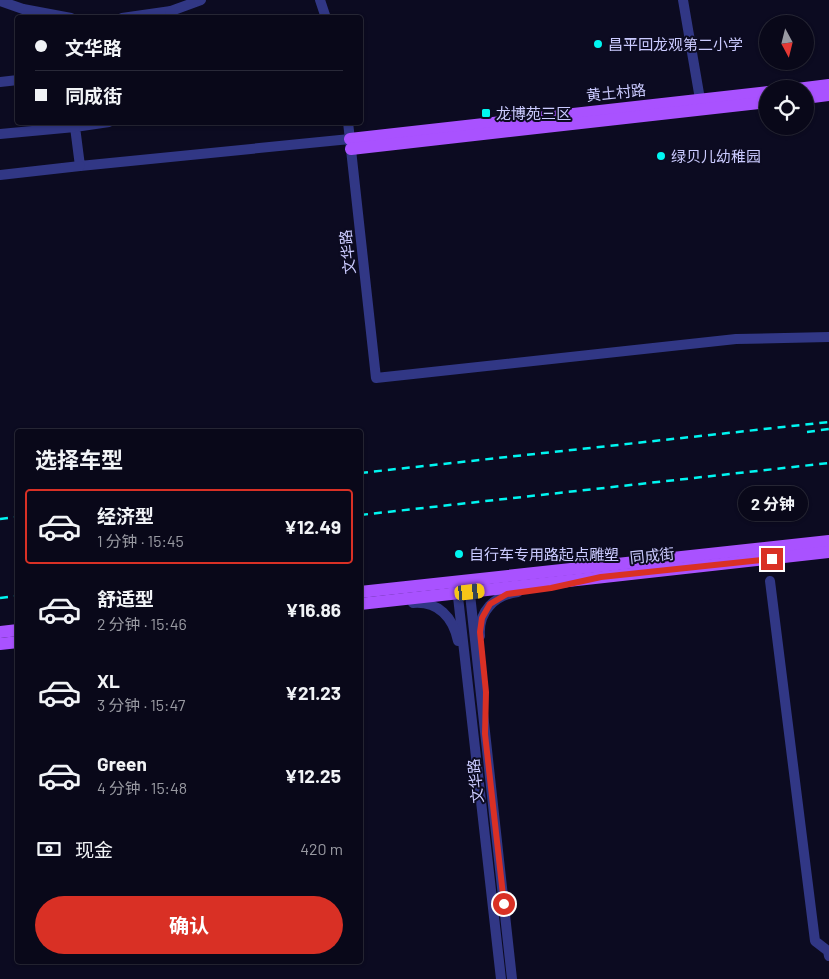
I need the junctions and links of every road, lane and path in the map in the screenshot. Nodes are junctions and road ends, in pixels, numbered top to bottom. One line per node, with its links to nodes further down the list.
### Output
1 (201, 0): 5 (street)
2 (320, 0): 7 (street)
3 (683, 0): 16 (street)
4 (0, 1): 6 (street)
5 (170, 14)
6 (55, 15)
7 (325, 15)
8 (15, 80): 9 (street)
9 (0, 82)
10 (829, 85): 11 (main road)
11 (814, 87)
12 (759, 94): 16 (main road, 黄土村路)
13 (829, 95): 14 (main road)
14 (814, 97)
15 (759, 102): 16 (main road, 黄土村路)
16 (701, 105): 20 (main road, 黄土村路)
17 (75, 125): 19 (street); 21 (street)
18 (348, 125): 20 (street, 文华路)
19 (0, 134)
20 (350, 144): 21 (street); 23 (street, 文华路)
21 (80, 166): 22 (street)
22 (0, 175)
23 (829, 338)
24 (829, 541): 28 (main road, 同成街)
25 (829, 552): 26 (main road, 同成街)
26 (601, 577): 28 (main road, 同成街); 37 (street)
27 (770, 581): 38 (street)
28 (463, 587): 29 (main road, 同成街); 30 (main road, 同成街); 36 (street, 文华路); 37 (street, 文华路)
29 (363, 592)
30 (363, 604)
31 (363, 608): 36 (street)
32 (15, 630): 33 (main road)
33 (0, 632)
34 (15, 642): 35 (main road)
35 (0, 644)
36 (469, 693): 39 (street, 文华路)
37 (485, 734): 40 (street, 文华路)
38 (829, 956)
39 (501, 979)
40 (512, 979)

